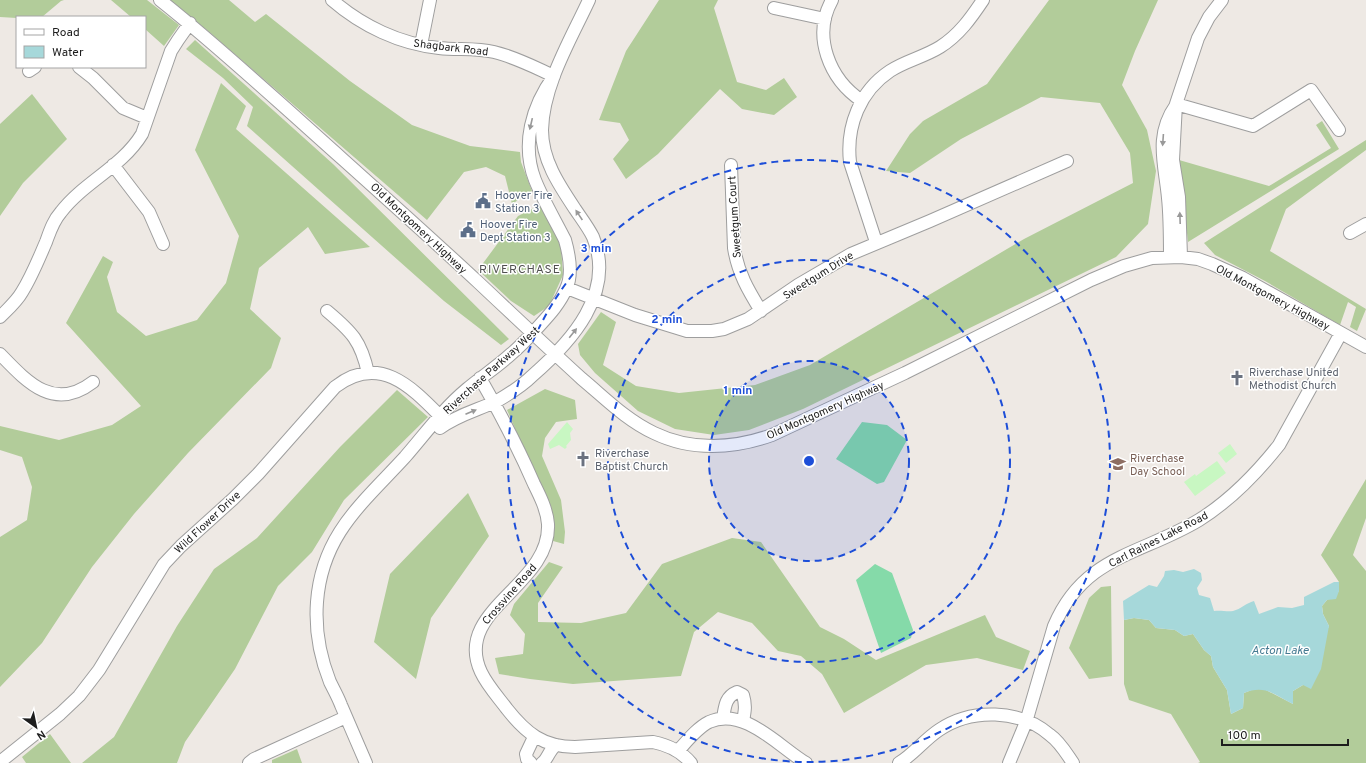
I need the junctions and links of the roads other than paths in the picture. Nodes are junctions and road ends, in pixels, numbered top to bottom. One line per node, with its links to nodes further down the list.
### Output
1 (160, 0): 10 (street, Old Montgomery Highway)
2 (332, 0): 11 (street, Shagbark Road)
3 (430, 0): 11 (street)
4 (589, 0): 13 (street, Riverchase Parkway West)
5 (832, 0): 9 (street)
6 (983, 0): 14 (street)
7 (1222, 0): 15 (street)
8 (774, 8): 9 (street)
9 (824, 19): 14 (street)
10 (190, 24): 16 (street); 32 (street, Old Montgomery Highway)
11 (421, 44): 13 (street, Shagbark Road)
12 (80, 68): 16 (street)
13 (554, 76): 26 (street, Riverchase Parkway West, one-way to 26); 27 (street, Riverchase Parkway West, one-way to 13)
14 (862, 100): 23 (street)
15 (1176, 104): 17 (street); 25 (street)
16 (147, 118): 19 (street)
17 (1339, 130)
18 (1067, 161): 23 (street, Sweetgum Drive)
19 (113, 165): 24 (street); 30 (street)
20 (731, 165): 28 (street, Sweetgum Court)
21 (1366, 224): 22 (street)
22 (1350, 233)
23 (876, 242): 28 (street, Sweetgum Drive)
24 (163, 244)
25 (1176, 257): 31 (street, Old Montgomery Highway); 35 (street, Old Montgomery Highway)
26 (567, 288): 27 (street, Sweetgum Drive); 32 (street, Riverchase Parkway West)
27 (594, 298): 28 (street, Sweetgum Drive); 35 (street, Riverchase Parkway West, one-way to 27)
28 (761, 311)
29 (328, 312): 36 (street)
30 (0, 316)
31 (1341, 333): 33 (street, Old Montgomery Highway); 44 (street, Carl Raines Lake Road)
32 (532, 334): 35 (street, Old Montgomery Highway); 37 (street, Riverchase Parkway West)
33 (1366, 347)
34 (0, 354): 38 (street)
35 (555, 354): 39 (street, Riverchase Parkway West)
36 (368, 373): 40 (street, Wild Flower Drive); 49 (street, Wild Flower Drive)
37 (480, 378): 39 (street, Crossvine Road); 40 (street, Riverchase Parkway West)
38 (93, 382)
39 (494, 402): 40 (street, Riverchase Parkway West, one-way to 39); 45 (street, Crossvine Road)
40 (443, 420): 41 (street, Riverchase Parkway West)
41 (346, 716): 50 (street); 51 (street, Riverchase Parkway West)
42 (723, 718): 43 (street); 43 (street); 47 (street)
43 (743, 721): 55 (street)
44 (1026, 722): 48 (street); 57 (street, Carl Raines Lake Road); 58 (street)
45 (534, 737): 46 (street, Crossvine Road); 52 (street)
46 (556, 745): 47 (street, Crossvine Road); 53 (street)
47 (678, 751): 54 (street, Crossvine Road)
48 (916, 758): 56 (street)
49 (0, 762)
50 (249, 763)
51 (366, 763)
52 (531, 763)
53 (542, 763)
54 (691, 763)
55 (806, 763)
56 (899, 763)
57 (1009, 763)
58 (1073, 763)

